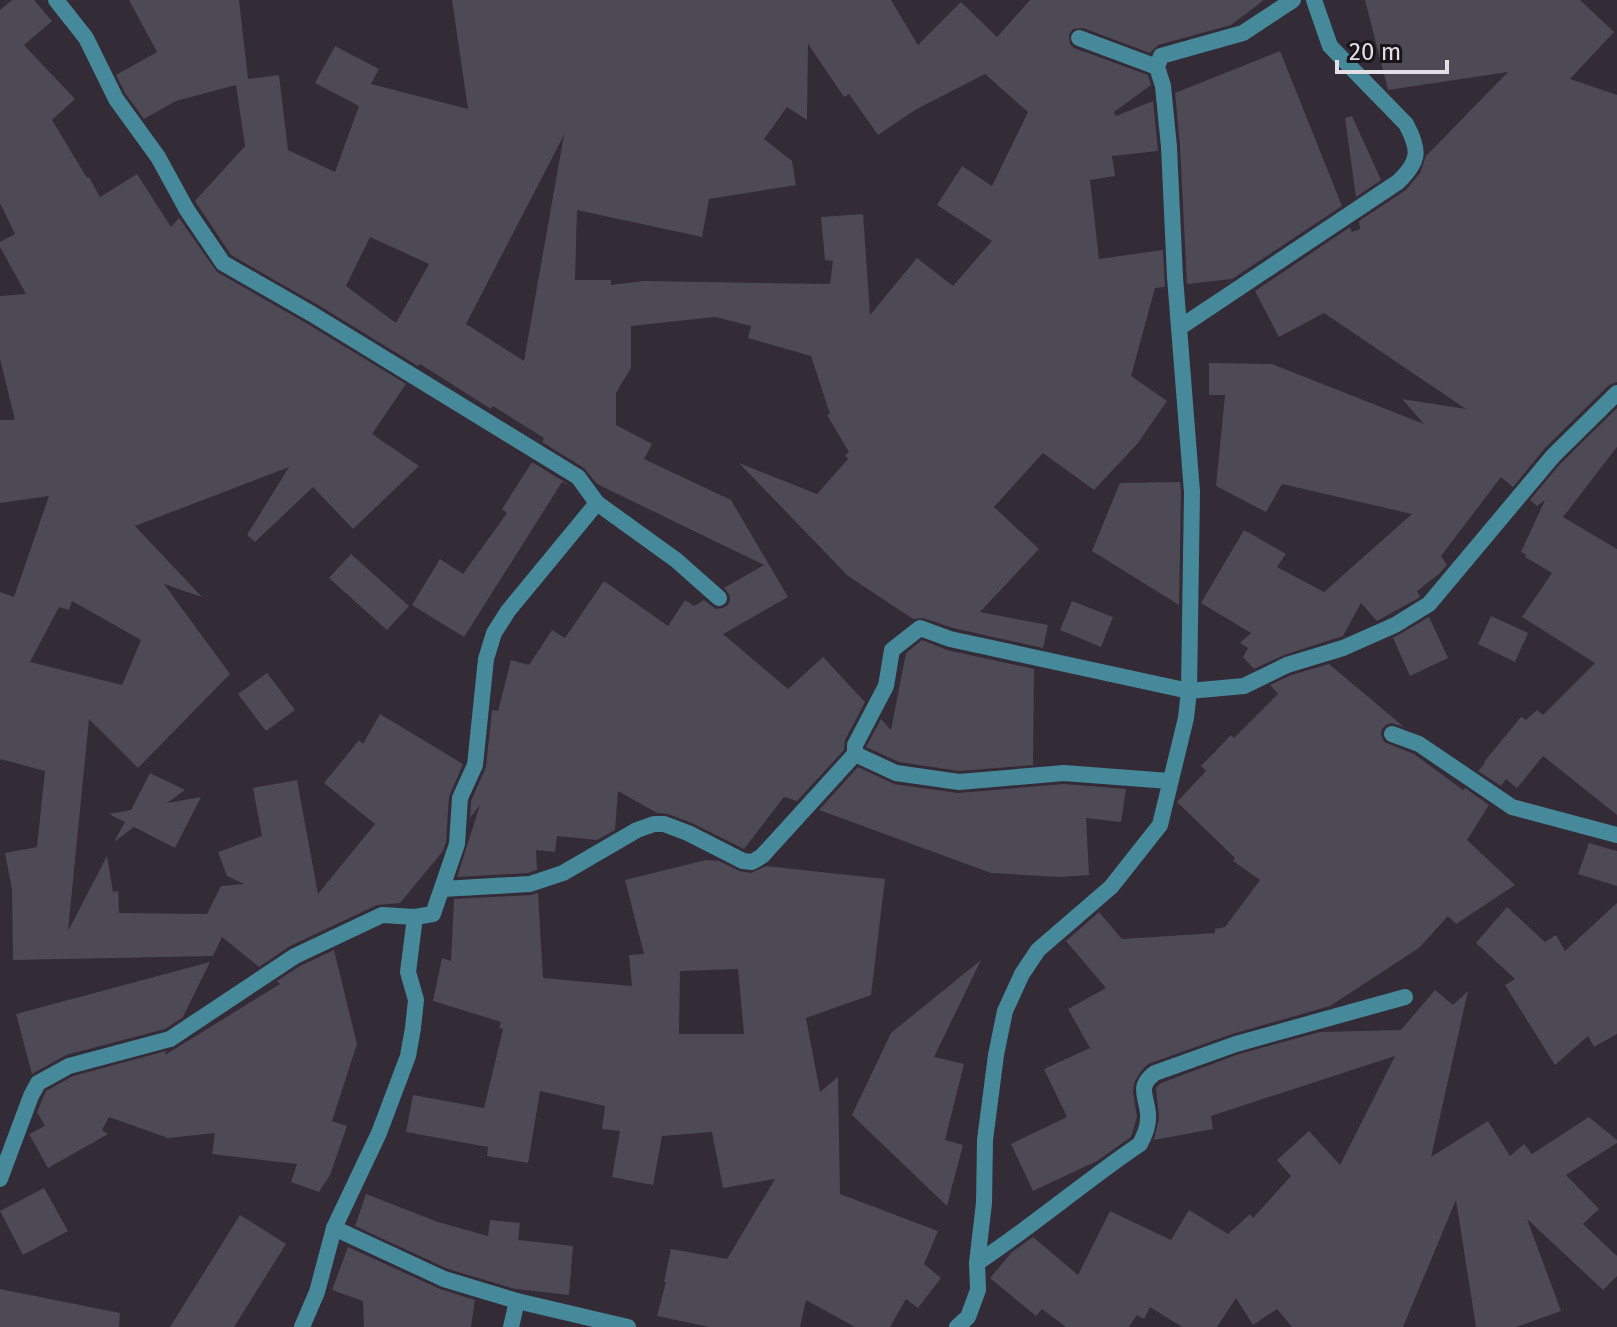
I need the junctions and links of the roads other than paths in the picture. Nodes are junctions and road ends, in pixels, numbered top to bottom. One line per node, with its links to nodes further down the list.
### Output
1 (56, 0): 8 (street)
2 (1293, 0): 5 (street)
3 (1314, 0): 6 (street)
4 (1079, 38): 5 (street)
5 (1157, 67): 6 (street)
6 (1179, 328): 10 (street)
7 (1617, 393): 10 (street)
8 (597, 503): 9 (street); 15 (street)
9 (719, 598)
10 (1189, 691): 12 (street); 13 (street)
11 (1392, 734): 14 (street)
12 (855, 754): 13 (street); 15 (street)
13 (1169, 781): 20 (street)
14 (1617, 835)
15 (442, 889): 16 (street)
16 (415, 917): 18 (street); 19 (street)
17 (1405, 997): 20 (street)
18 (0, 1179)
19 (334, 1228): 21 (street); 22 (street)
20 (977, 1263): 25 (street)
21 (517, 1301): 23 (street); 24 (street)
22 (302, 1327)
23 (511, 1327)
24 (628, 1327)
25 (957, 1327)

